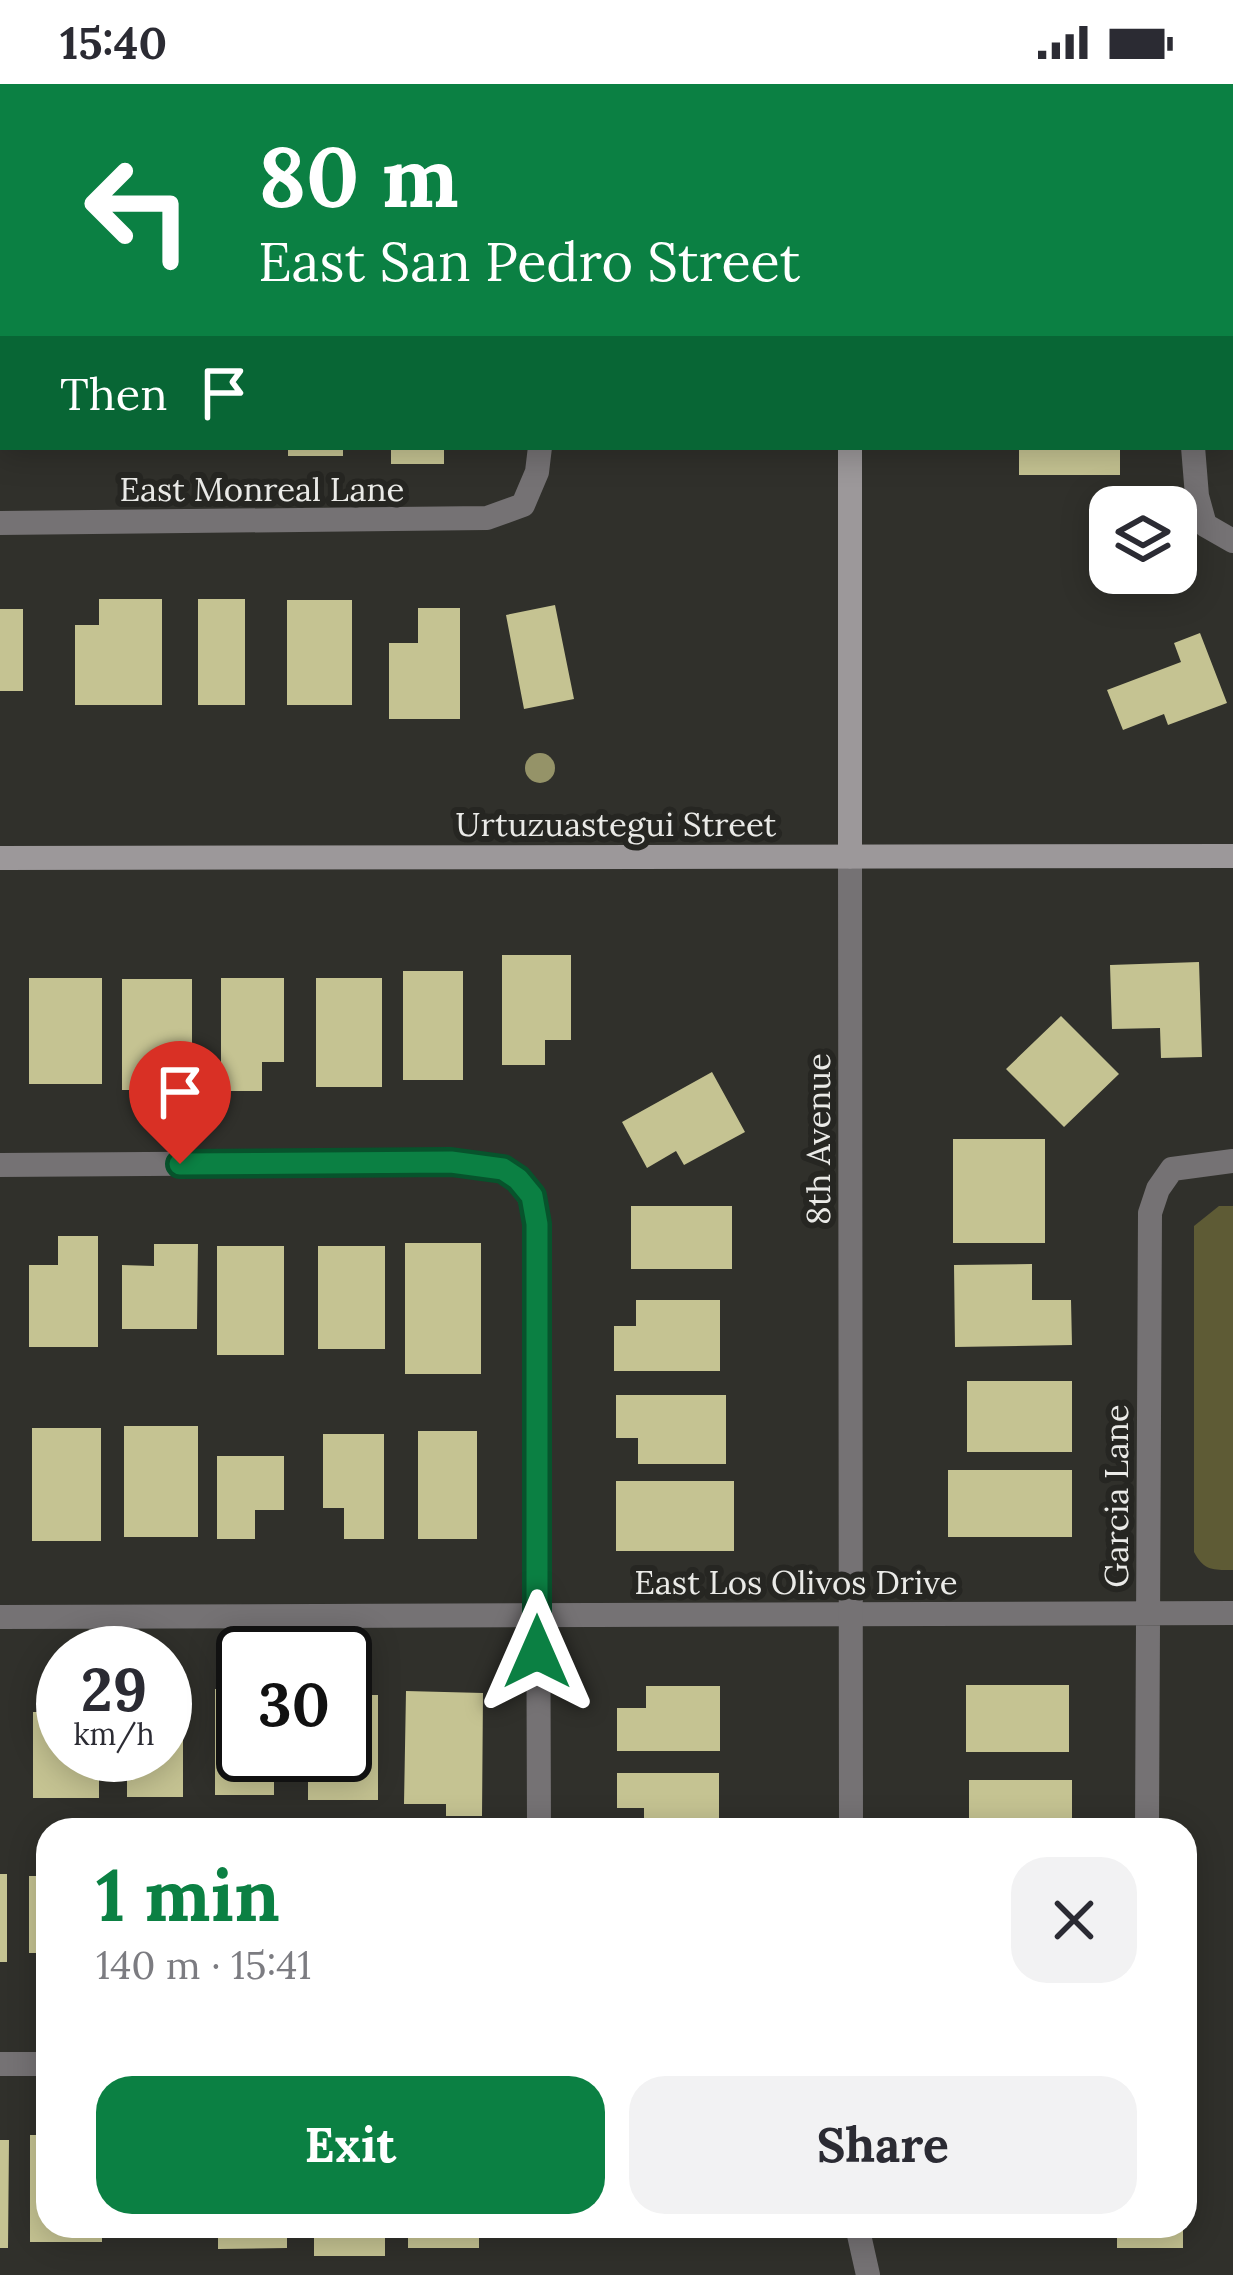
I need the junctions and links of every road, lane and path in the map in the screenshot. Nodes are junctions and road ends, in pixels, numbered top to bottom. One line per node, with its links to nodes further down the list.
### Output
1 (540, 450): 4 (street, East Monreal Lane)
2 (850, 450): 8 (main road, 8th Avenue)
3 (1193, 450): 5 (street)
4 (0, 523)
5 (1233, 541)
6 (1233, 856): 8 (main road, Urtuzuastegui Street)
7 (0, 857): 8 (main road, Urtuzuastegui Street)
8 (850, 857): 13 (street, 8th Avenue)
9 (1233, 1161): 11 (street, Garcia Lane)
10 (0, 1165): 14 (street)
11 (1148, 1613): 12 (street, East Los Olivos Drive); 13 (street, East Los Olivos Drive); 18 (street, Garcia Lane)
12 (1233, 1613)
13 (852, 1615): 14 (street, East Los Olivos Drive); 17 (street, 8th Avenue)
14 (537, 1616): 15 (street, East Los Olivos Drive); 16 (street)
15 (0, 1617)
16 (539, 1818)
17 (851, 1818)
18 (1147, 1818)
19 (0, 2064): 20 (street)
20 (36, 2064)
21 (860, 2238): 22 (street)
22 (868, 2275)

